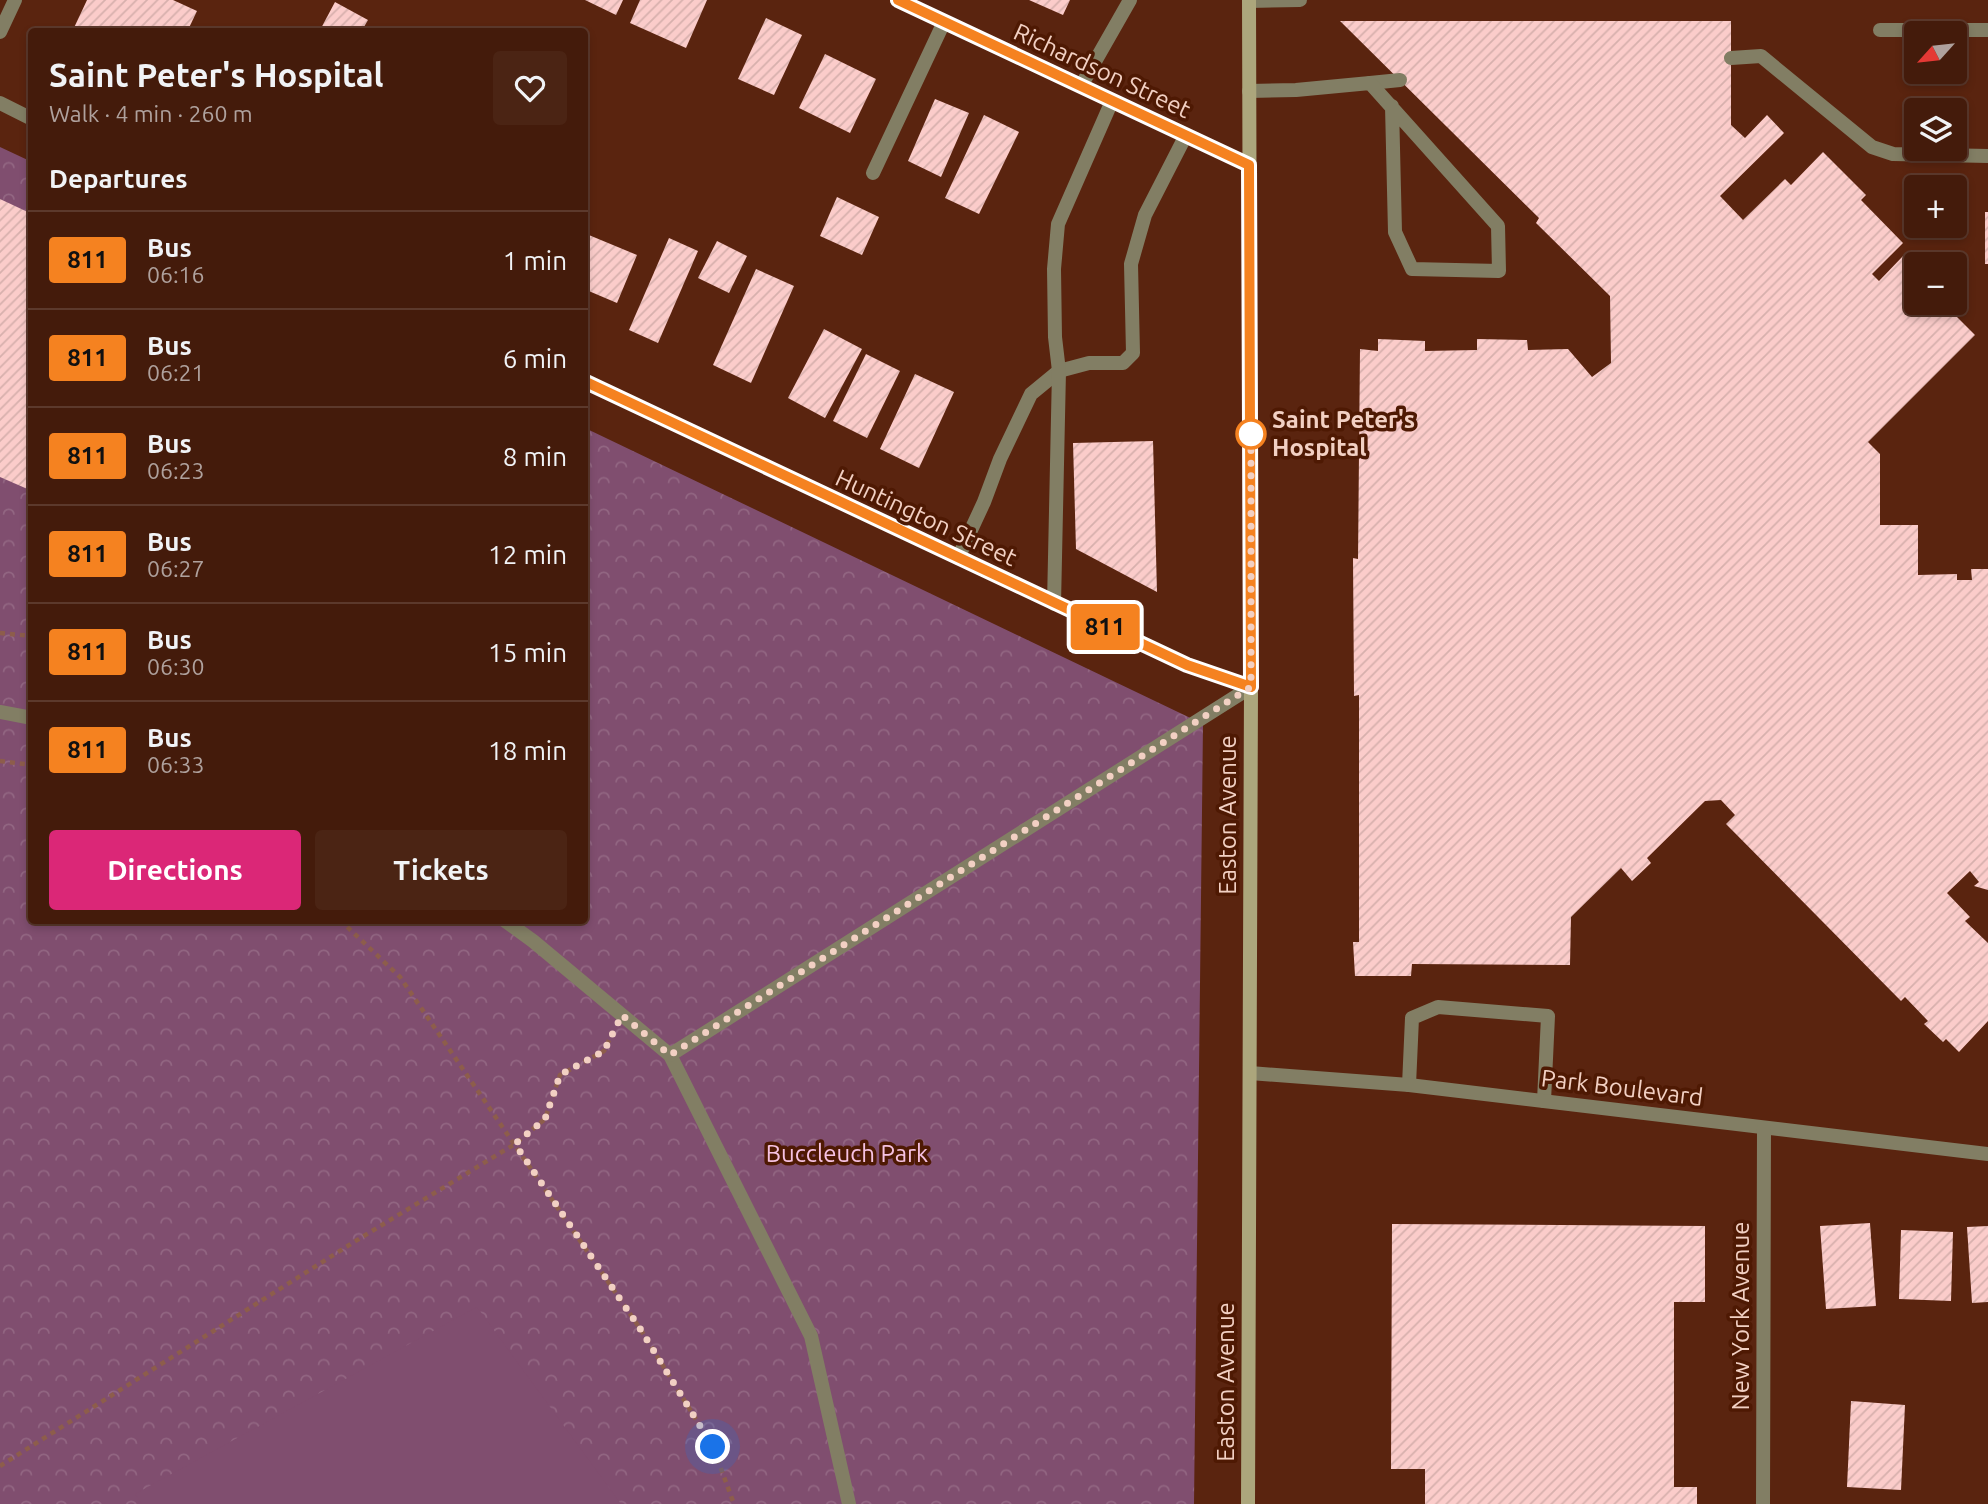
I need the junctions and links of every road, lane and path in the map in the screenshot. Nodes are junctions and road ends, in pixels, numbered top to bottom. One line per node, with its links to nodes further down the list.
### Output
1 (15, 0): 9 (street)
2 (897, 0): 6 (street, Richardson Street)
3 (1130, 0): 13 (street)
4 (1249, 0): 5 (street); 14 (street, Easton Avenue)
5 (1300, 0)
6 (944, 22): 13 (street, Richardson Street); 22 (street)
7 (1880, 30): 8 (street)
8 (1988, 30)
9 (0, 32)
10 (1731, 58): 20 (street)
11 (1400, 80): 12 (street)
12 (1370, 83): 14 (street); 17 (street)
13 (1081, 86): 15 (street, Richardson Street)
14 (1249, 91): 21 (street, Easton Avenue)
15 (1112, 101): 19 (street, Richardson Street); 23 (street)
16 (0, 103): 18 (street)
17 (1392, 106): 17 (street)
18 (28, 117)
19 (1185, 135): 21 (street, Richardson Street); 23 (street)
20 (1988, 156)
21 (1249, 165): 29 (street, Easton Avenue)
22 (873, 173)
23 (1059, 371): 25 (street); 26 (street)
24 (588, 383): 25 (street, Huntington Street)
25 (957, 558): 26 (street, Huntington Street)
26 (1054, 604): 29 (street, Huntington Street)
27 (0, 634): 28 (path)
28 (28, 636)
29 (1251, 687): 37 (street); 38 (street, Easton Avenue)
30 (0, 712): 31 (street)
31 (28, 717)
32 (0, 761): 33 (path)
33 (28, 764)
34 (344, 924): 42 (path)
35 (509, 924): 36 (street)
36 (622, 1015): 37 (street); 42 (path)
37 (670, 1055): 46 (street)
38 (1250, 1073): 39 (street, Park Boulevard); 47 (street, Easton Avenue)
39 (1409, 1085): 40 (street, Park Boulevard); 40 (street)
40 (1544, 1101): 41 (street, Park Boulevard)
41 (1764, 1128): 43 (street, Park Boulevard); 48 (street, New York Avenue)
42 (515, 1144): 44 (path); 45 (path)
43 (1988, 1154)
44 (0, 1466)
45 (734, 1504)
46 (849, 1504)
47 (1248, 1504)
48 (1763, 1504)

